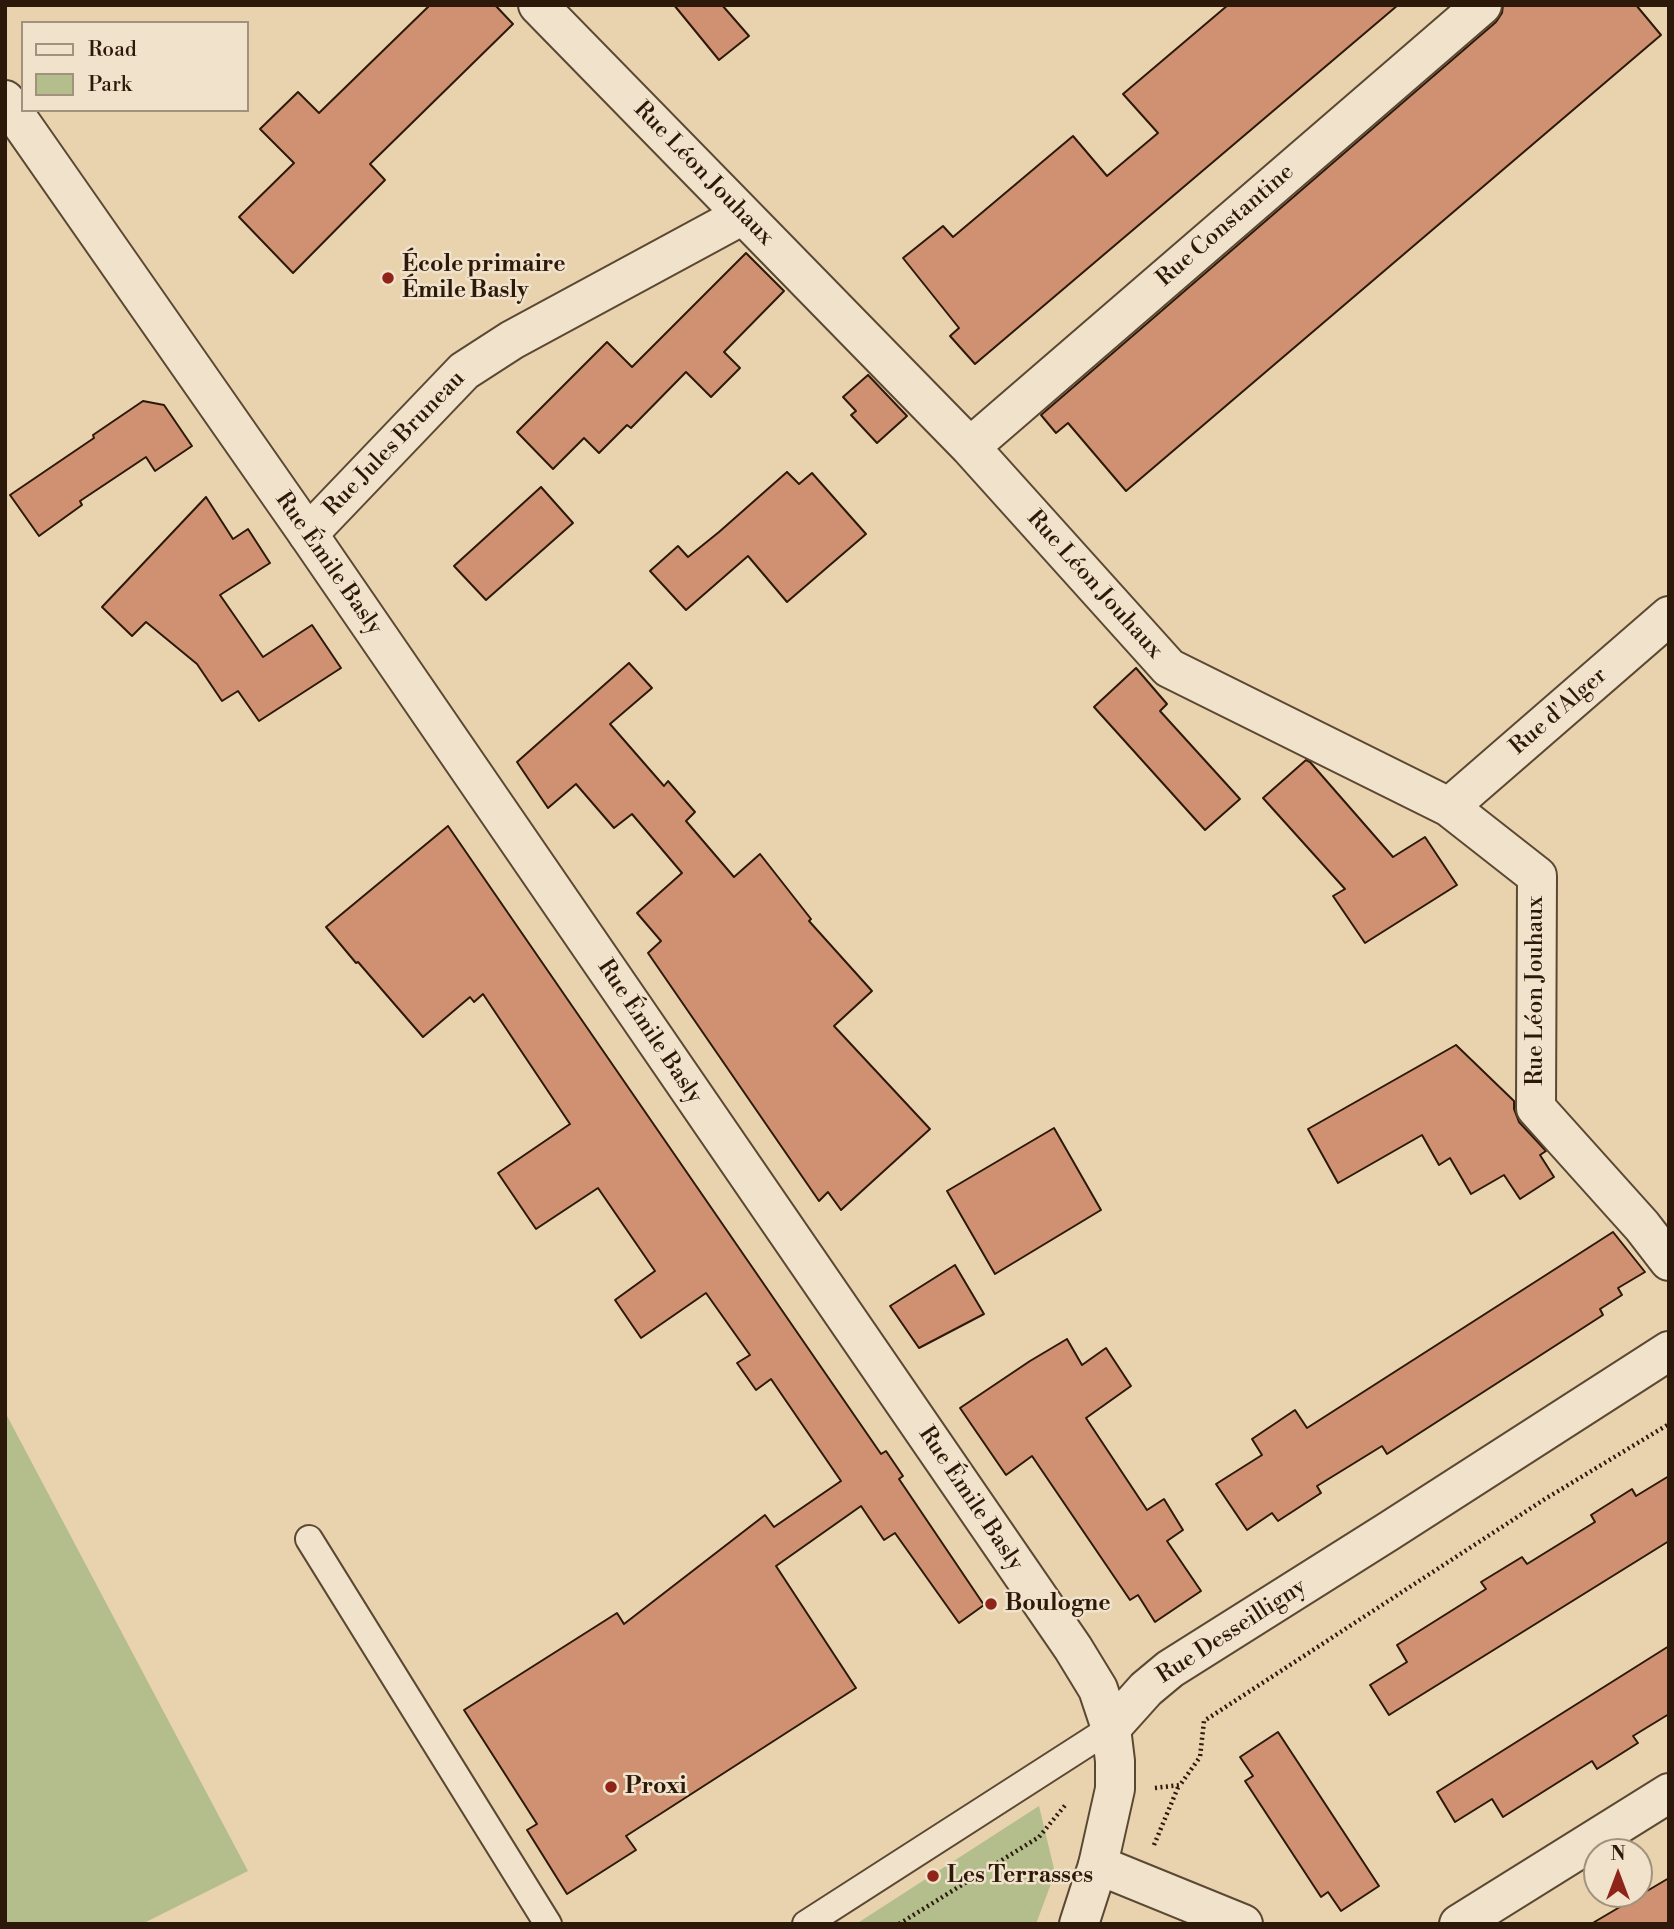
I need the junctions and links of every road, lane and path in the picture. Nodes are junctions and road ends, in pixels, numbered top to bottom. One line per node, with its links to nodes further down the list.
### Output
1 (538, 5): 4 (street, Rue Léon Jouhaux)
2 (1482, 5): 5 (street, Rue Constantine)
3 (5, 100): 6 (street, Rue Émile Basly)
4 (743, 215): 5 (street, Rue Léon Jouhaux); 6 (street, Rue Jules Bruneau)
5 (970, 447): 8 (street, Rue Léon Jouhaux)
6 (307, 534): 13 (street, Rue Émile Basly)
7 (1669, 617): 8 (street, Rue d'Alger)
8 (1449, 807): 9 (street, Rue Léon Jouhaux)
9 (1669, 1261)
10 (1669, 1351): 13 (street, Rue Desseilligny)
11 (1669, 1424): 14 (path)
12 (309, 1539): 20 (lane)
13 (1111, 1728): 18 (street, Rue Émile Basly); 21 (lane, Rue Desseilligny)
14 (1180, 1784): 15 (path); 19 (path)
15 (1145, 1790)
16 (1669, 1793): 25 (street)
17 (1069, 1801): 22 (path)
18 (1098, 1865): 19 (street); 23 (street, Rue Émile Basly)
19 (1140, 1882): 24 (street)
20 (548, 1924)
21 (806, 1924)
22 (899, 1924)
23 (1079, 1924)
24 (1243, 1924)
25 (1459, 1924)

